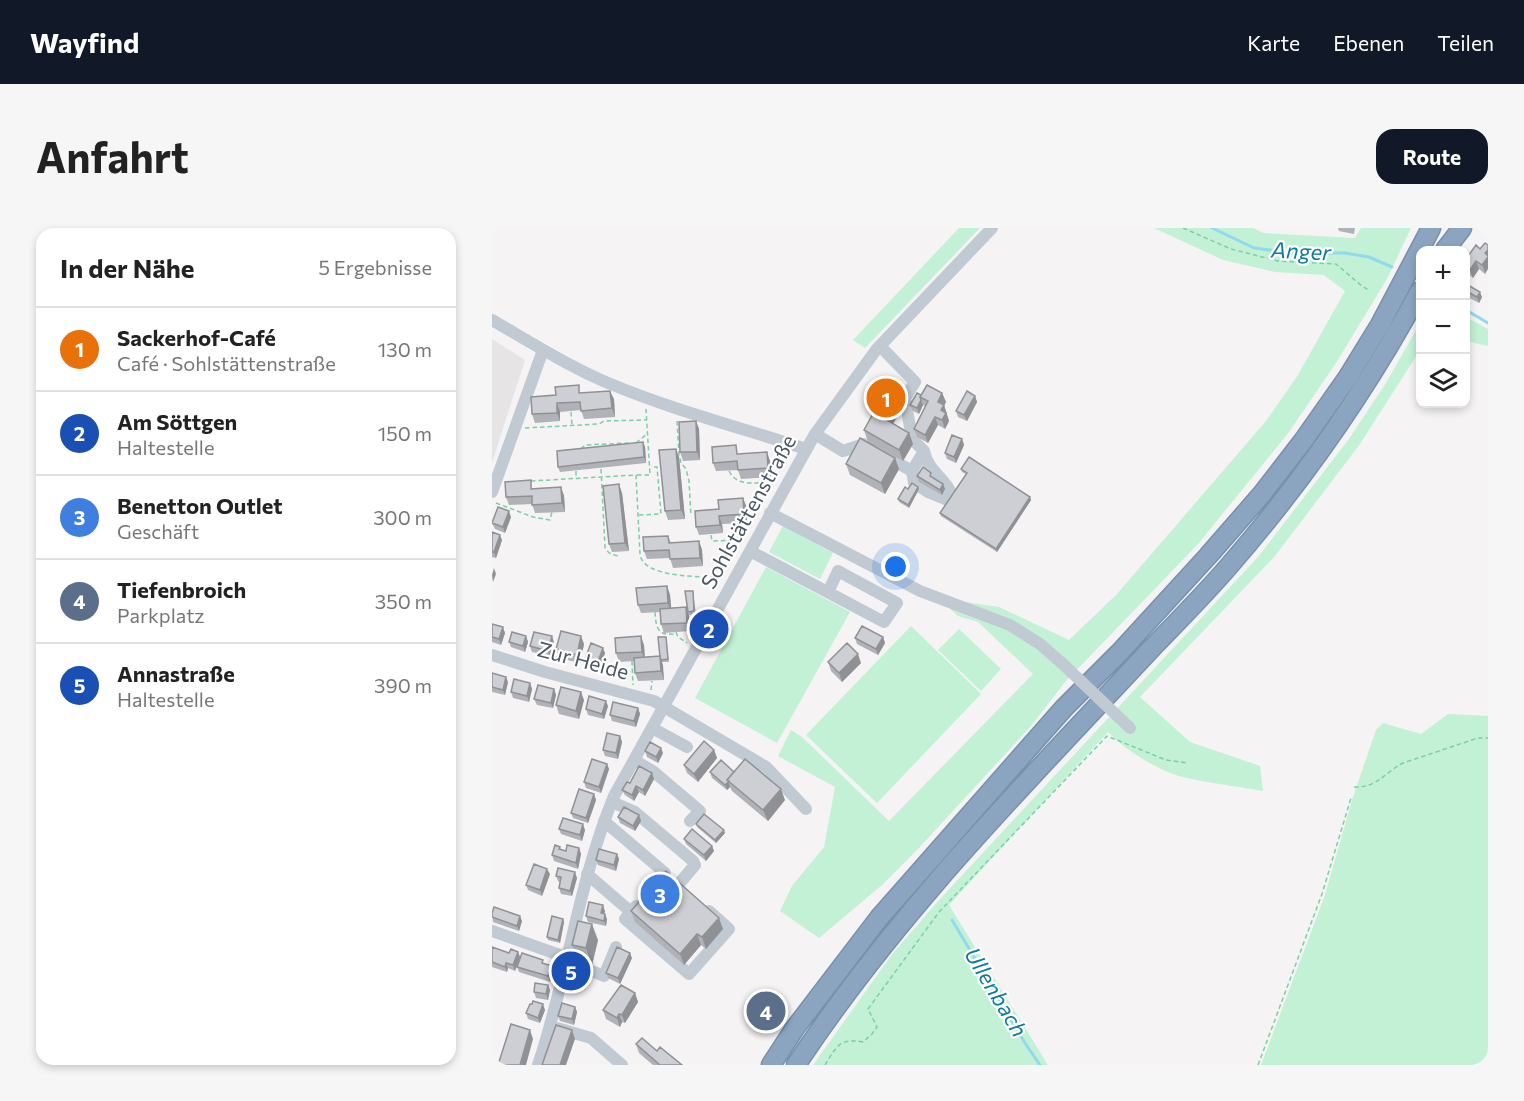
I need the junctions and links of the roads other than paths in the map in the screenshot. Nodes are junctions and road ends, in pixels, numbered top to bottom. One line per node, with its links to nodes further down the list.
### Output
1 (992, 228): 9 (street, Sohlstättenstraße)
2 (1431, 228): 39 (highway)
3 (1453, 228): 5 (highway)
4 (1462, 228): 6 (highway)
5 (1446, 246)
6 (1447, 246)
7 (1416, 298): 40 (highway)
8 (492, 320): 10 (street)
9 (880, 346): 11 (street, Sohlstättenstraße); 13 (street)
10 (543, 350): 12 (street); 15 (street)
11 (815, 434): 12 (street, Sohlstättenstraße); 14 (street)
12 (806, 449): 16 (street, Sohlstättenstraße)
13 (924, 451): 14 (street); 14 (street)
14 (912, 471)
15 (492, 492)
16 (770, 513): 17 (street, Sohlstättenstraße); 22 (street, bridge)
17 (753, 545): 18 (street); 20 (street, Sohlstättenstraße)
18 (828, 592): 18 (street)
19 (492, 655): 20 (street, Zur Heide)
20 (664, 707): 21 (street, Sohlstättenstraße); 26 (street, Zur Heide)
21 (652, 728): 23 (street); 24 (street, Sohlstättenstraße)
22 (1130, 728)
23 (687, 747)
24 (634, 760): 25 (street, Sohlstättenstraße); 28 (street)
25 (612, 801): 27 (street, Sohlstättenstraße); 31 (street)
26 (806, 809)
27 (604, 821): 29 (street); 30 (street, Sohlstättenstraße)
28 (690, 821)
29 (665, 873): 31 (street); 32 (street)
30 (587, 874): 32 (street); 35 (street, Sohlstättenstraße)
31 (687, 892): 32 (street)
32 (631, 912)
33 (492, 931): 35 (street)
34 (616, 947): 35 (street)
35 (567, 959): 36 (street, Sohlstättenstraße)
36 (550, 1026): 37 (street, Sohlstättenstraße); 38 (street)
37 (538, 1065)
38 (622, 1065)
39 (771, 1065)
40 (796, 1065)

